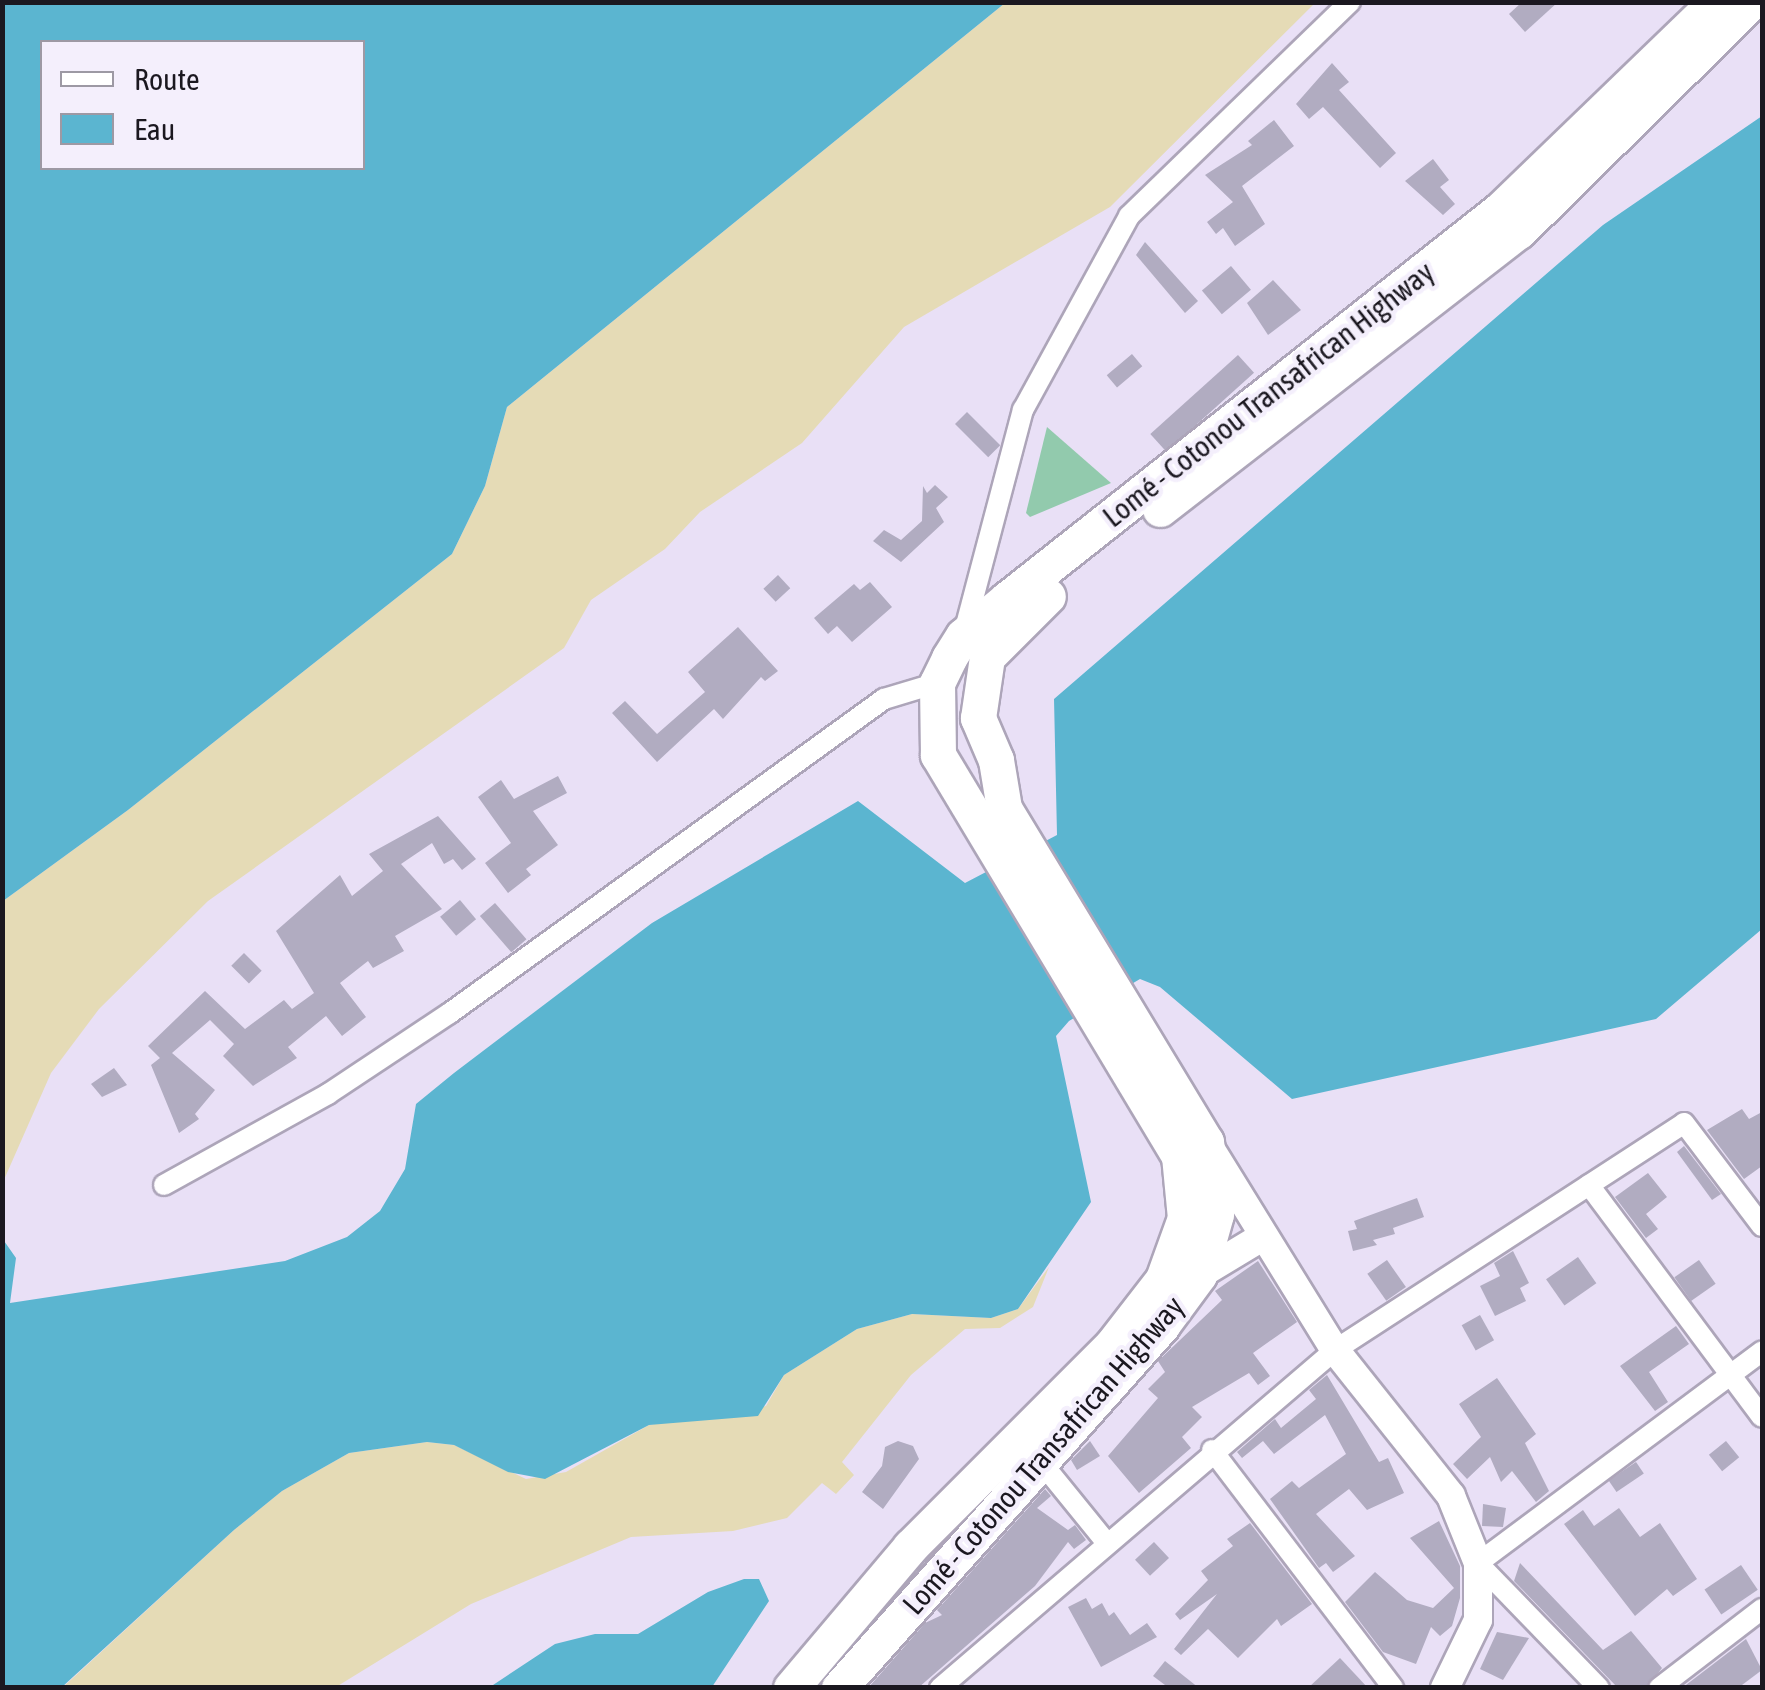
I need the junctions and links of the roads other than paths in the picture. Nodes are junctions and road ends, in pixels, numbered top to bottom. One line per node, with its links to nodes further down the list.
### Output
1 (1350, 2): 4 (street)
2 (1714, 2): 4 (highway, Lomé - Cotonou Transafrican Highway)
3 (1751, 2): 6 (highway, Lomé - Cotonou Transafrican Highway)
4 (963, 636): 5 (highway, Lomé - Cotonou Transafrican Highway)
5 (937, 683): 6 (highway, Lomé - Cotonou Transafrican Highway); 9 (street)
6 (990, 816): 7 (highway)
7 (1134, 1052): 8 (highway, Lomé - Cotonou Transafrican Highway); 23 (highway)
8 (1206, 1142): 12 (street); 13 (highway, Lomé - Cotonou Transafrican Highway)
9 (164, 1184)
10 (1589, 1184): 11 (street); 14 (street); 16 (street)
11 (1762, 1226)
12 (1262, 1237): 13 (street); 14 (street)
13 (1198, 1275): 19 (highway, Lomé - Cotonou Transafrican Highway)
14 (1335, 1350): 18 (street); 21 (street)
15 (1762, 1351): 16 (street)
16 (1730, 1375): 17 (street); 21 (street)
17 (1762, 1417)
18 (1212, 1450): 20 (street); 26 (street)
19 (1041, 1462): 20 (street); 24 (highway, Lomé - Cotonou Transafrican Highway)
20 (1106, 1542): 25 (street)
21 (1478, 1562): 27 (street); 28 (street)
22 (1762, 1609): 29 (street)
23 (791, 1688)
24 (839, 1688)
25 (940, 1688)
26 (1393, 1688)
27 (1446, 1688)
28 (1599, 1688)
29 (1659, 1688)

